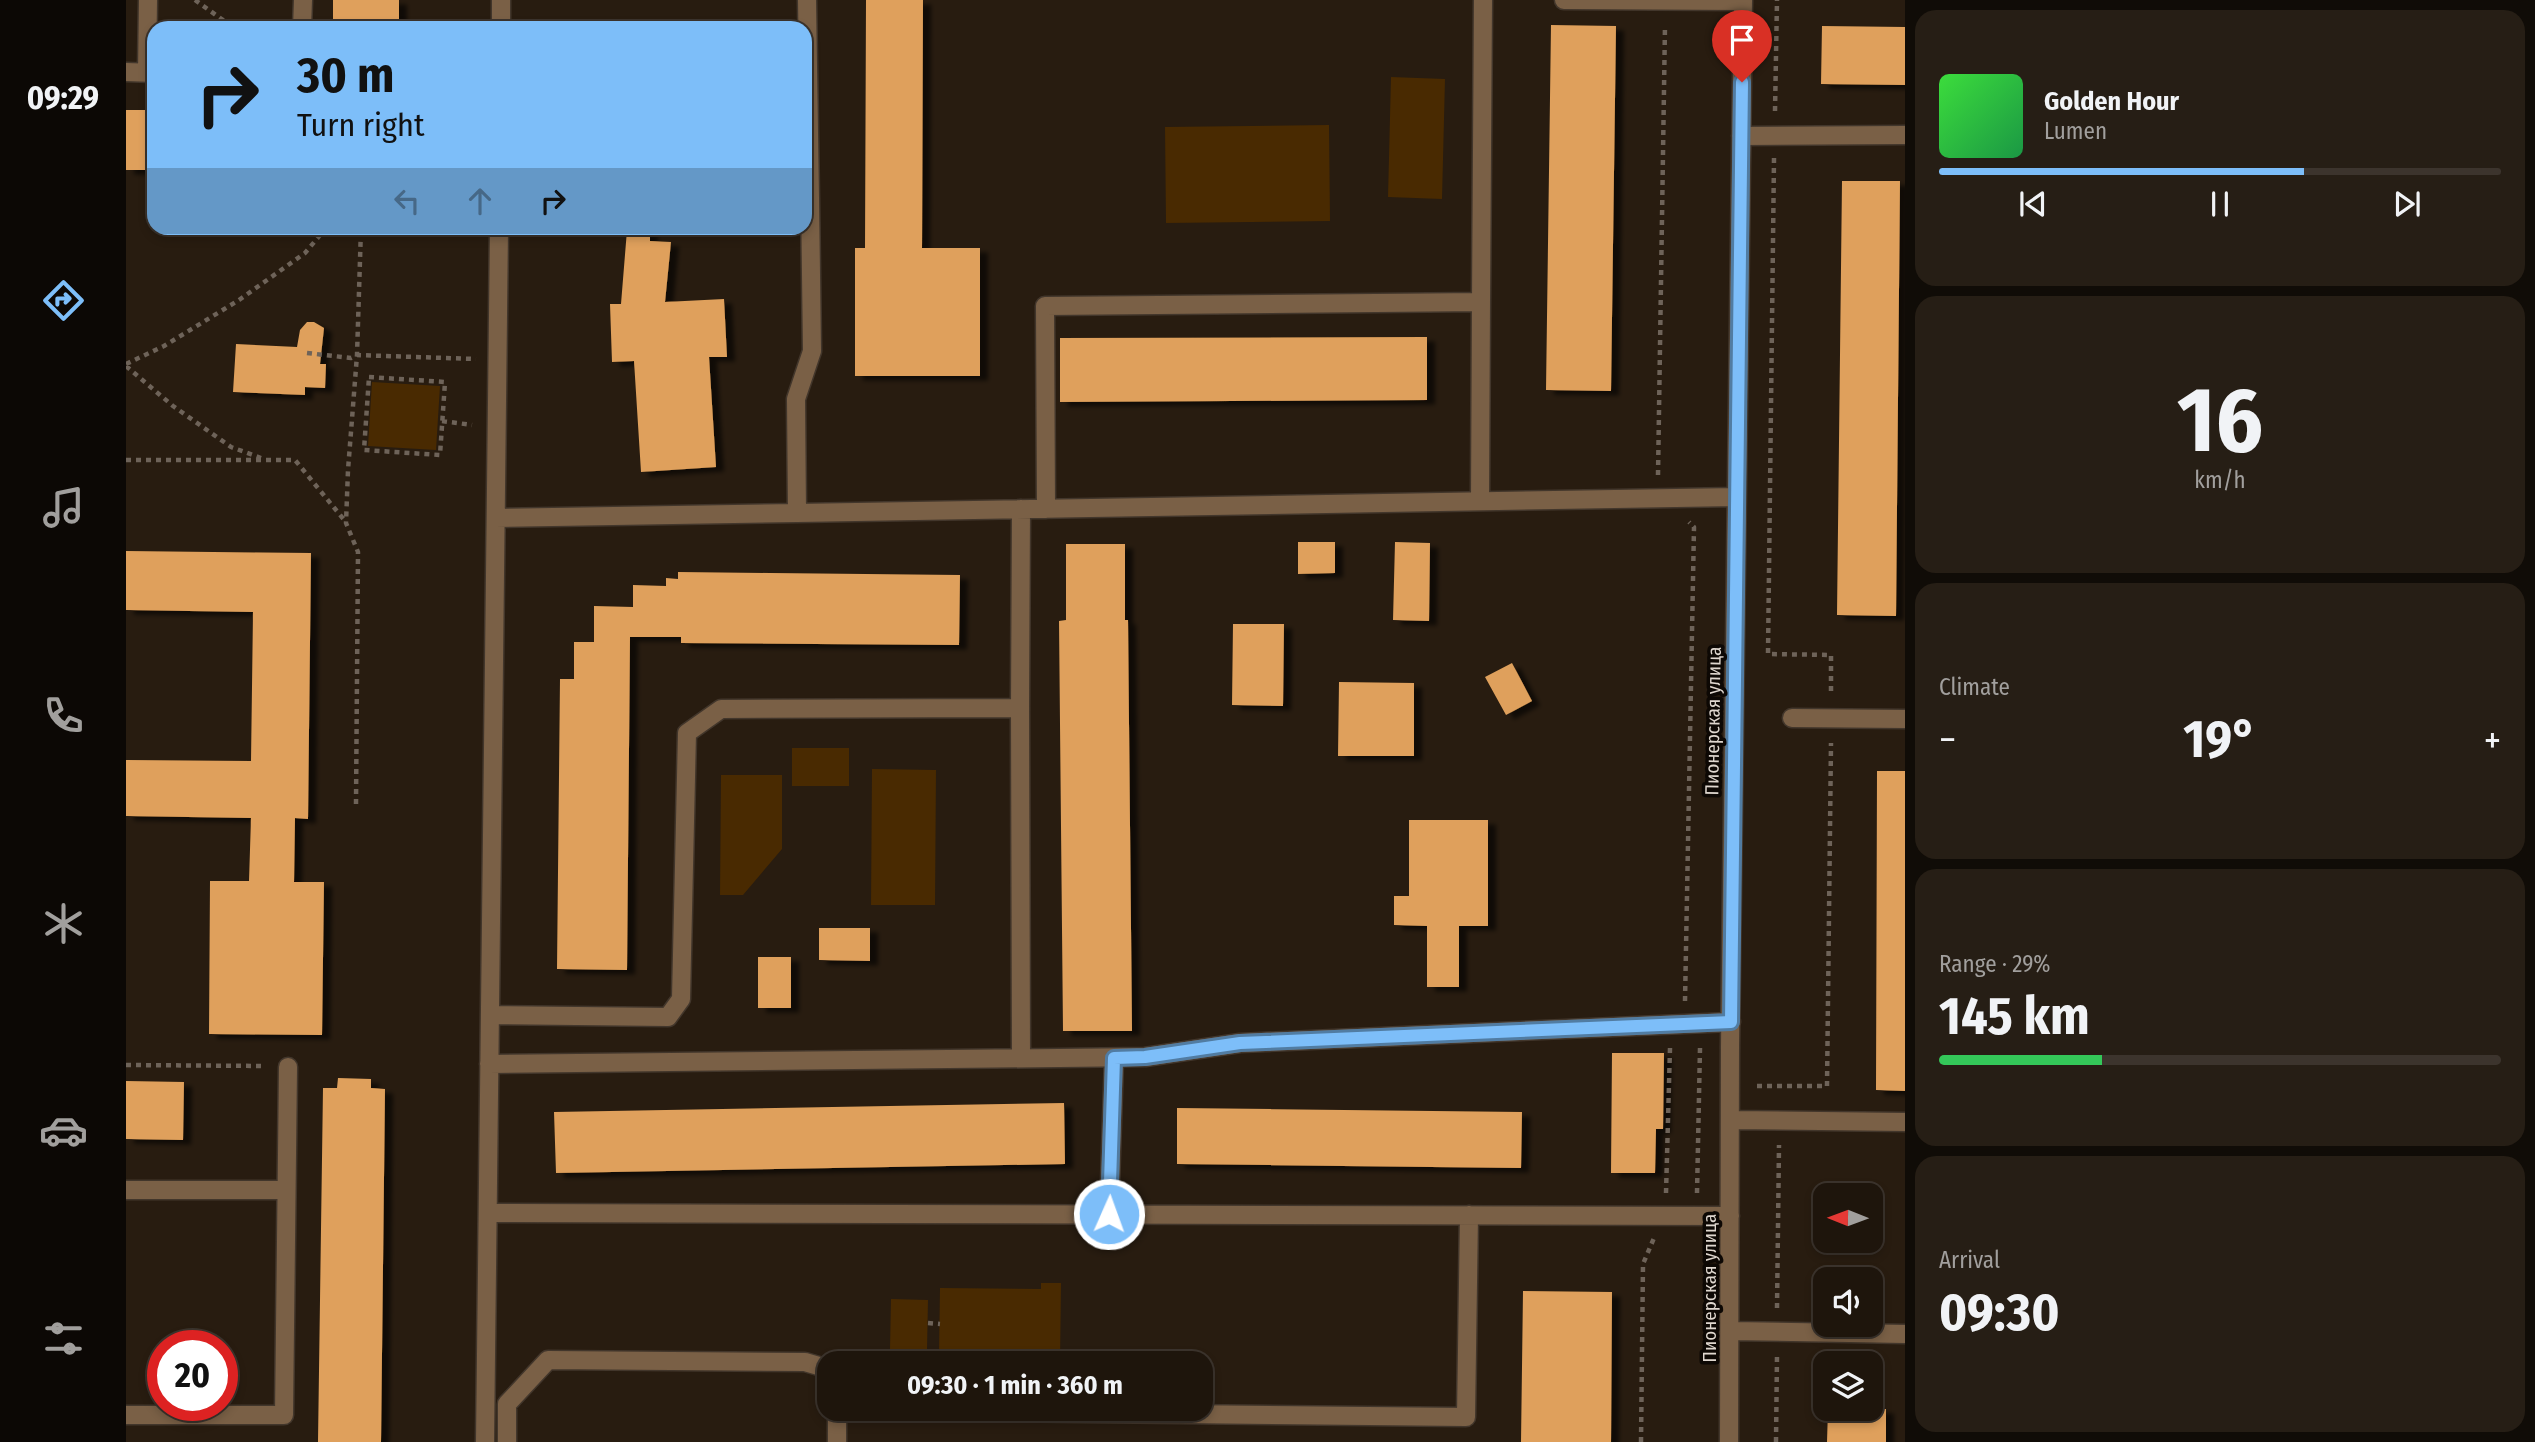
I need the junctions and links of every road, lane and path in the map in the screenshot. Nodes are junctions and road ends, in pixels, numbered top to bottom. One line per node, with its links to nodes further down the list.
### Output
1 (148, 0): 11 (street)
2 (195, 0): 12 (path)
3 (303, 0): 13 (street)
4 (501, 0): 14 (street)
5 (807, 0): 15 (street)
6 (1483, 0): 25 (street)
7 (1564, 0): 9 (street)
8 (1777, 0): 20 (path)
9 (1665, 1): 10 (street); 37 (path)
10 (1743, 1): 19 (street, Пионерская улица)
11 (149, 21)
12 (224, 21)
13 (302, 21)
14 (501, 21)
15 (807, 21)
16 (126, 72): 17 (street)
17 (147, 72)
18 (1905, 135): 20 (street)
19 (1741, 136): 20 (street); 36 (street, Пионерская улица)
20 (1775, 136): 46 (path)
21 (320, 235): 29 (path)
22 (361, 235): 27 (path)
23 (499, 235): 28 (street)
24 (809, 235): 41 (street)
25 (1481, 302): 38 (street); 40 (street)
26 (307, 353): 27 (path)
27 (357, 355): 28 (path); 30 (path)
28 (498, 359): 33 (street)
29 (126, 365): 35 (path)
30 (353, 414): 31 (path); 43 (path)
31 (366, 415): 32 (path); 32 (path)
32 (442, 421): 33 (path)
33 (496, 428): 42 (street)
34 (126, 460): 35 (path)
35 (265, 460): 43 (path)
36 (1736, 497): 37 (street); 50 (street, Пионерская улица)
37 (1670, 498): 38 (street); 51 (path)
38 (1480, 501): 40 (street)
39 (1021, 509): 40 (street); 41 (street); 44 (street)
40 (1046, 509)
41 (797, 513): 42 (street)
42 (496, 518): 49 (street)
43 (346, 523): 48 (path)
44 (1020, 708): 49 (street); 53 (street)
45 (1792, 718): 46 (street)
46 (1831, 719): 47 (street); 59 (path)
47 (1905, 719)
48 (356, 804)
49 (490, 1015): 56 (street)
50 (1731, 1022): 51 (street); 60 (street, Пионерская улица)
51 (1684, 1024): 54 (street); 65 (path)
52 (1700, 1040): 66 (path)
53 (1021, 1058): 54 (street); 56 (street)
54 (1114, 1058): 68 (street)
55 (126, 1065): 57 (path)
56 (489, 1065): 67 (street)
57 (288, 1067): 64 (street)
58 (1757, 1086): 59 (path)
59 (1780, 1086): 61 (path)
60 (1730, 1120): 61 (street); 71 (street, Пионерская улица)
61 (1780, 1120): 62 (street); 75 (path)
62 (1905, 1122)
63 (126, 1190): 64 (street)
64 (286, 1190): 79 (street)
65 (1676, 1195)
66 (1686, 1195)
67 (488, 1213): 68 (street); 81 (street)
68 (1109, 1214): 69 (street)
69 (1469, 1216): 70 (street); 78 (street)
70 (1663, 1216): 71 (street); 84 (path)
71 (1730, 1216): 74 (street, Пионерская улица)
72 (928, 1323): 73 (path)
73 (940, 1324)
74 (1730, 1331): 75 (street); 85 (street, Пионерская улица)
75 (1777, 1332): 76 (street); 86 (path)
76 (1905, 1334)
77 (817, 1366): 82 (street)
78 (1213, 1414)
79 (126, 1415)
80 (837, 1421): 83 (street)
81 (485, 1442)
82 (507, 1442)
83 (837, 1442)
84 (1641, 1442)
85 (1729, 1442)
86 (1776, 1442)

